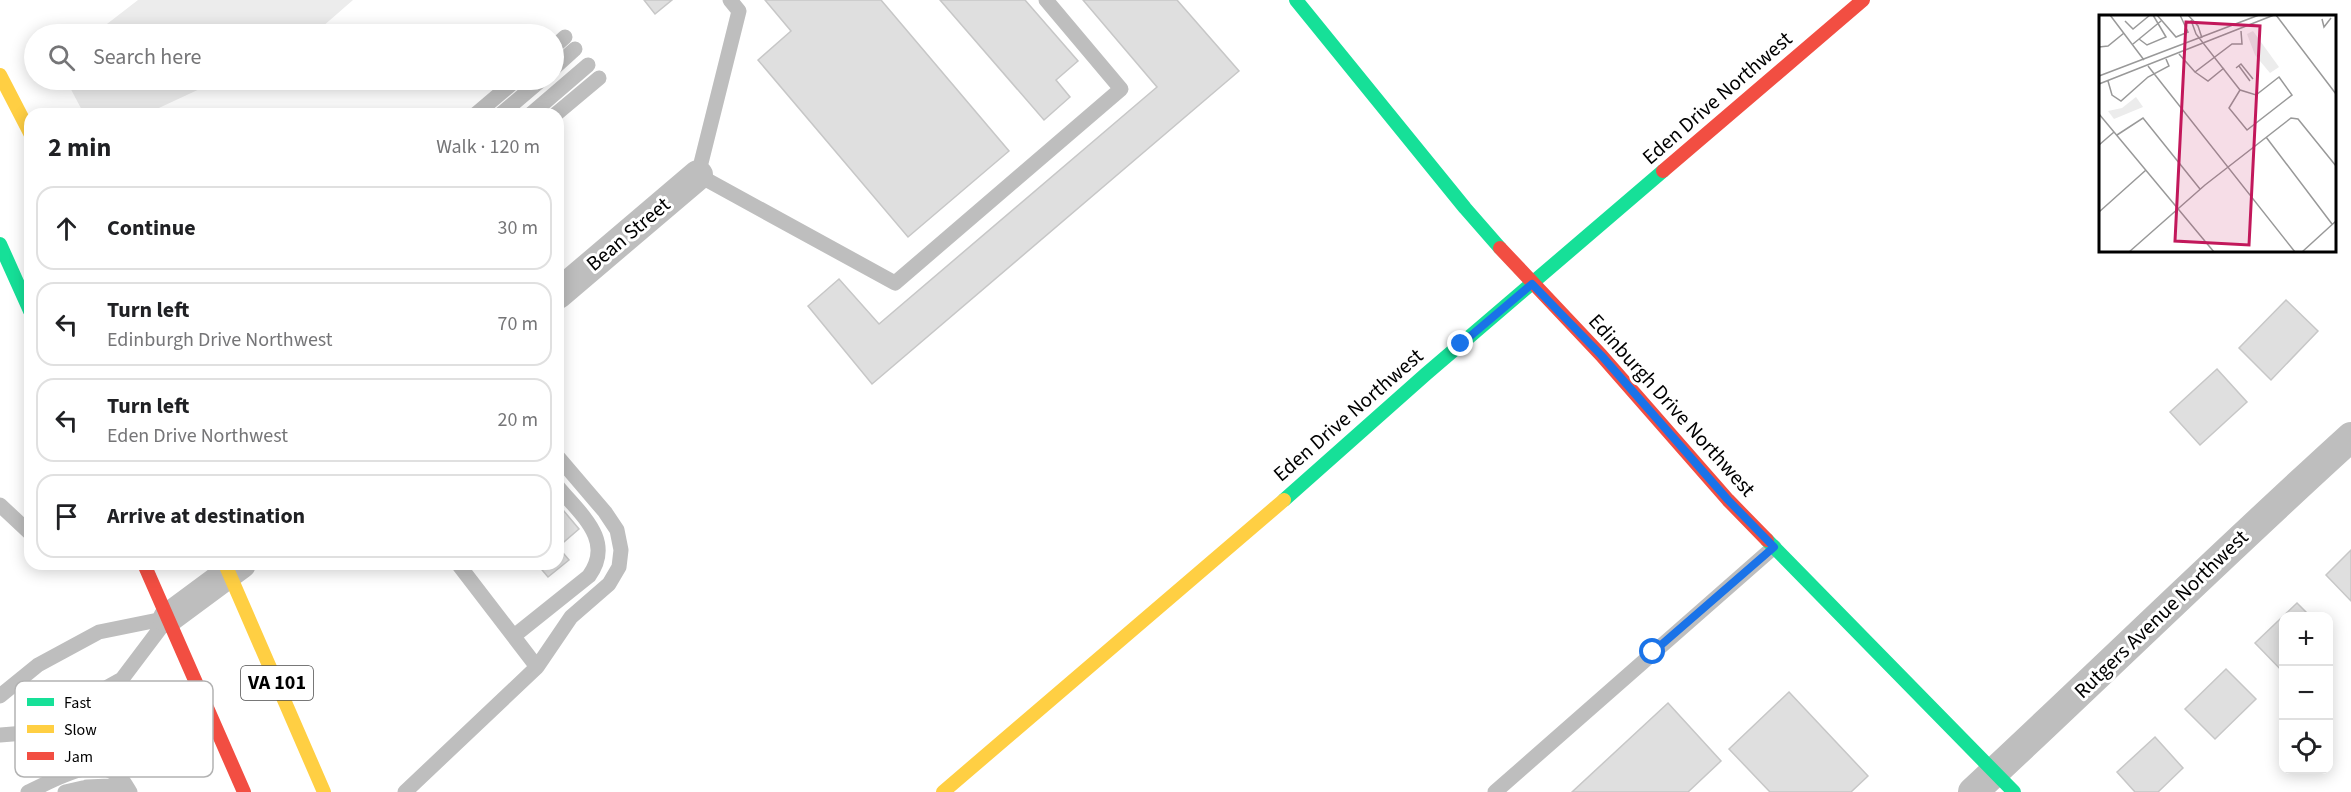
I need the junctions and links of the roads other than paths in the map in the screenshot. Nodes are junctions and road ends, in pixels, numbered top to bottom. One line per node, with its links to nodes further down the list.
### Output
1 (730, 0): 19 (lane)
2 (1046, 0): 19 (lane)
3 (1296, 0): 21 (street, Edinburgh Drive Northwest)
4 (1863, 0): 21 (street, Eden Drive Northwest)
5 (575, 49): 6 (lane)
6 (564, 59)
7 (588, 65): 10 (lane)
8 (0, 75): 18 (street)
9 (599, 78): 17 (lane)
10 (564, 86)
11 (504, 90): 14 (lane)
12 (529, 90): 15 (lane)
13 (559, 90): 16 (lane)
14 (483, 108)
15 (508, 108)
16 (538, 108)
17 (563, 108)
18 (24, 121)
19 (698, 175): 22 (street, Bean Street)
20 (0, 244): 23 (street)
21 (1532, 284): 29 (street, Edinburgh Drive Northwest); 55 (street, Eden Drive Northwest)
22 (564, 289)
23 (24, 298)
24 (2351, 437): 47 (street, Rutgers Avenue Northwest)
25 (564, 464): 36 (lane)
26 (564, 494): 35 (lane)
27 (0, 505): 28 (lane)
28 (24, 527)
29 (1774, 547): 47 (street, Edinburgh Drive Northwest); 56 (lane)
30 (147, 570): 34 (street)
31 (228, 570): 34 (street)
32 (233, 570): 53 (street, VA 101)
33 (463, 570): 35 (lane)
34 (168, 618): 37 (lane); 38 (lane); 39 (street)
35 (514, 636): 36 (lane)
36 (537, 667): 54 (lane)
37 (18, 681)
38 (118, 681)
39 (196, 681)
40 (15, 684): 41 (lane)
41 (0, 696)
42 (213, 721): 52 (street)
43 (15, 734): 44 (lane)
44 (0, 735)
45 (60, 777): 49 (lane)
46 (119, 777): 51 (lane)
47 (1994, 785)
48 (84, 790): 50 (lane); 51 (lane)
49 (28, 792)
50 (65, 792)
51 (130, 792)
52 (244, 792)
53 (324, 792)
54 (405, 792)
55 (943, 792)
56 (1495, 792)

